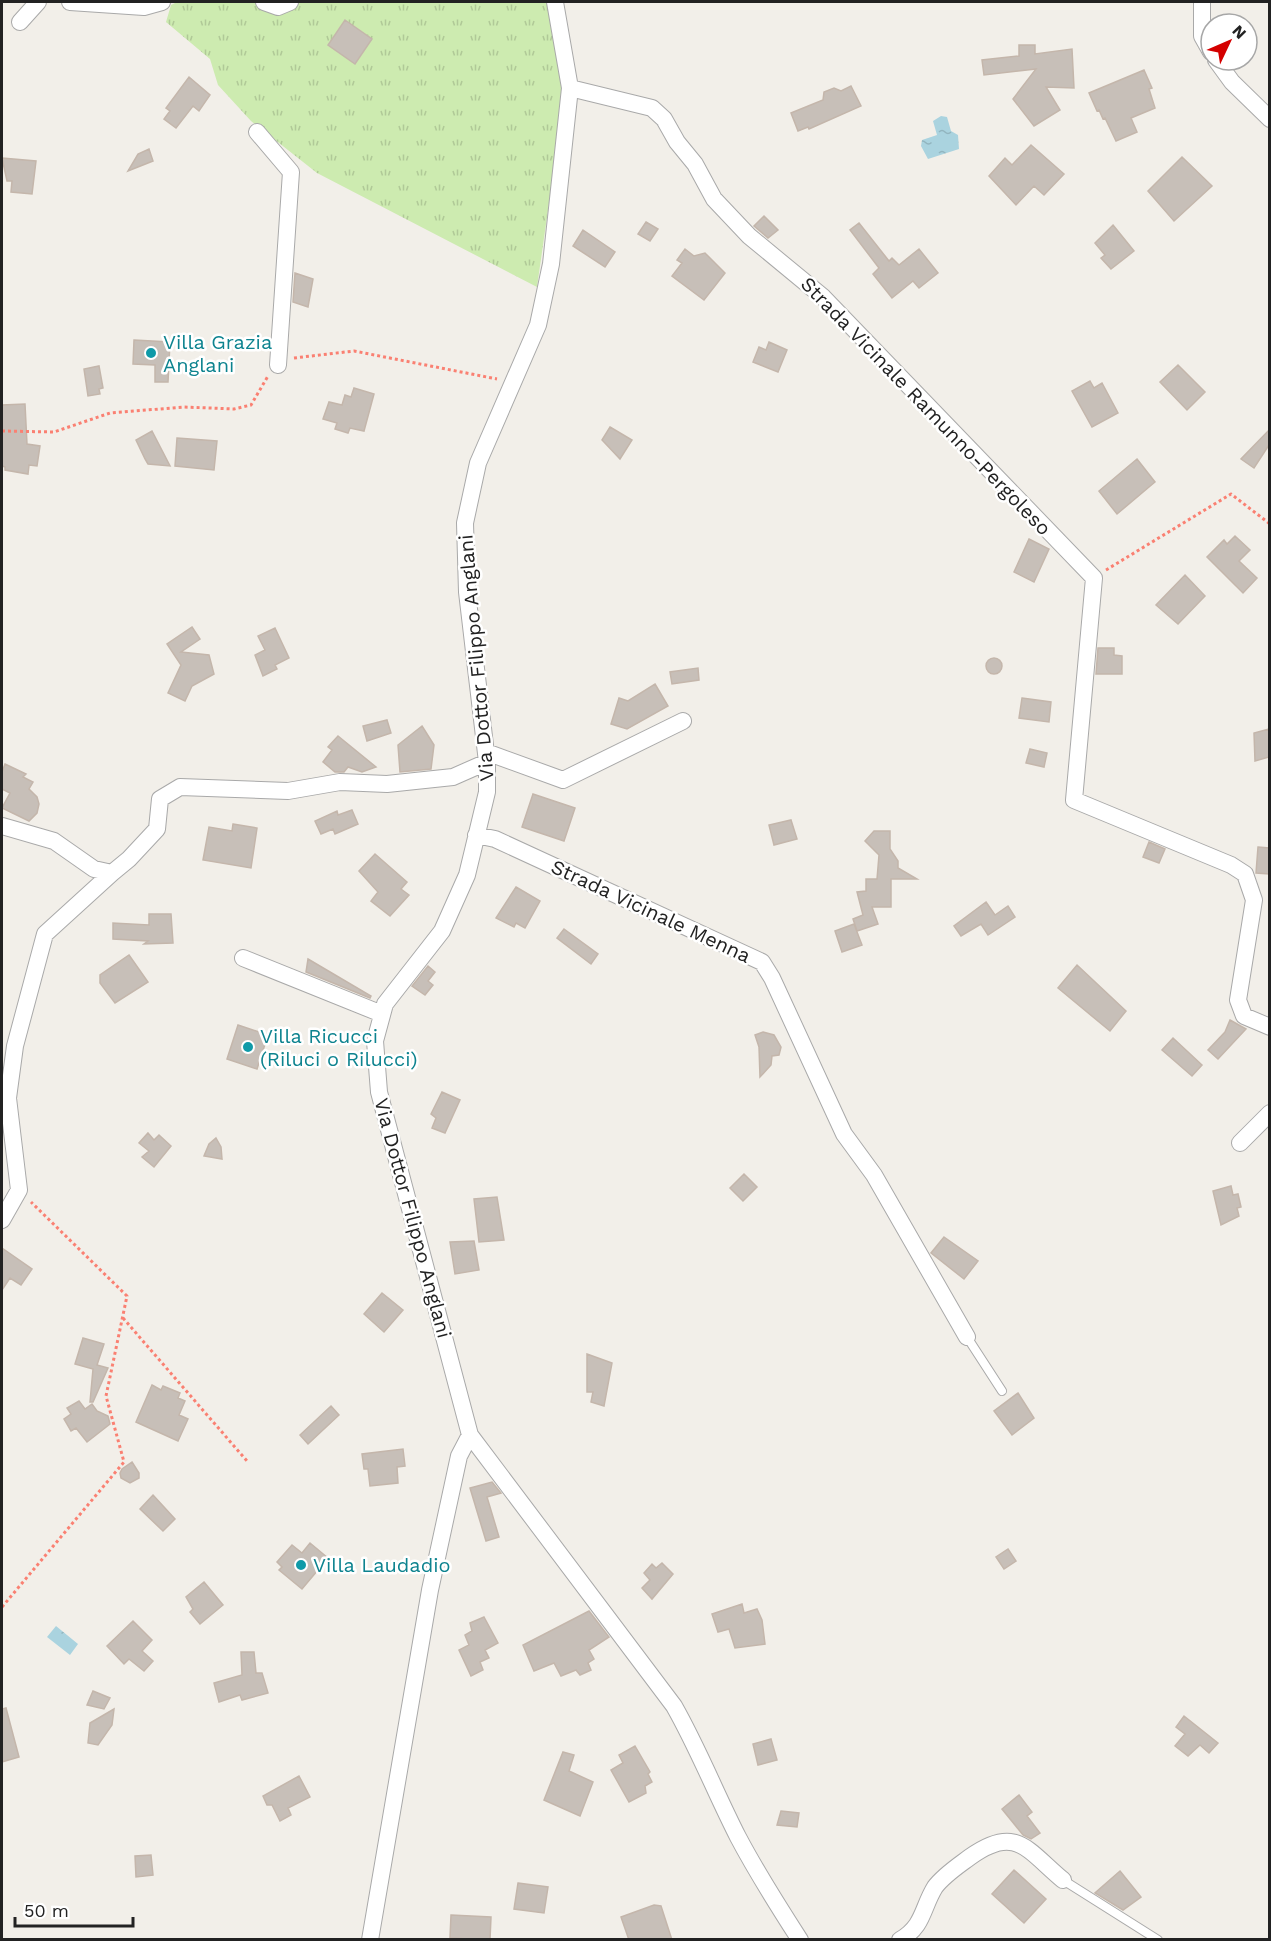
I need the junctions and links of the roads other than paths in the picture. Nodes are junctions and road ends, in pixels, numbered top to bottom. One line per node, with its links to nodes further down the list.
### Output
1 (39, 2): 7 (street)
2 (70, 2): 3 (street)
3 (162, 2)
4 (264, 2): 5 (street)
5 (290, 2)
6 (555, 2): 9 (street, Via Dottor Filippo Anglani)
7 (20, 22)
8 (1225, 72): 10 (street)
9 (570, 88): 14 (street, Via Dottor Filippo Anglani); 20 (street, Strada Vicinale Ramunno-Pergoleso)
10 (1269, 119)
11 (257, 132): 12 (street)
12 (278, 365)
13 (684, 721): 14 (street)
14 (486, 757): 16 (street, Via Dottor Filippo Anglani); 17 (street)
15 (2, 826): 17 (street)
16 (476, 835): 19 (street, Via Dottor Filippo Anglani); 24 (street, Strada Vicinale Menna)
17 (112, 873): 23 (street)
18 (243, 958): 19 (street)
19 (382, 1014): 26 (street, Via Dottor Filippo Anglani)
20 (1269, 1028)
21 (1269, 1113): 22 (street)
22 (1240, 1143)
23 (2, 1220)
24 (967, 1337): 25 (lane)
25 (1002, 1391)
26 (470, 1435): 28 (street); 29 (street)
27 (1063, 1880): 30 (street); 31 (lane)
28 (370, 1940)
29 (800, 1940)
30 (900, 1940)
31 (1158, 1940)

